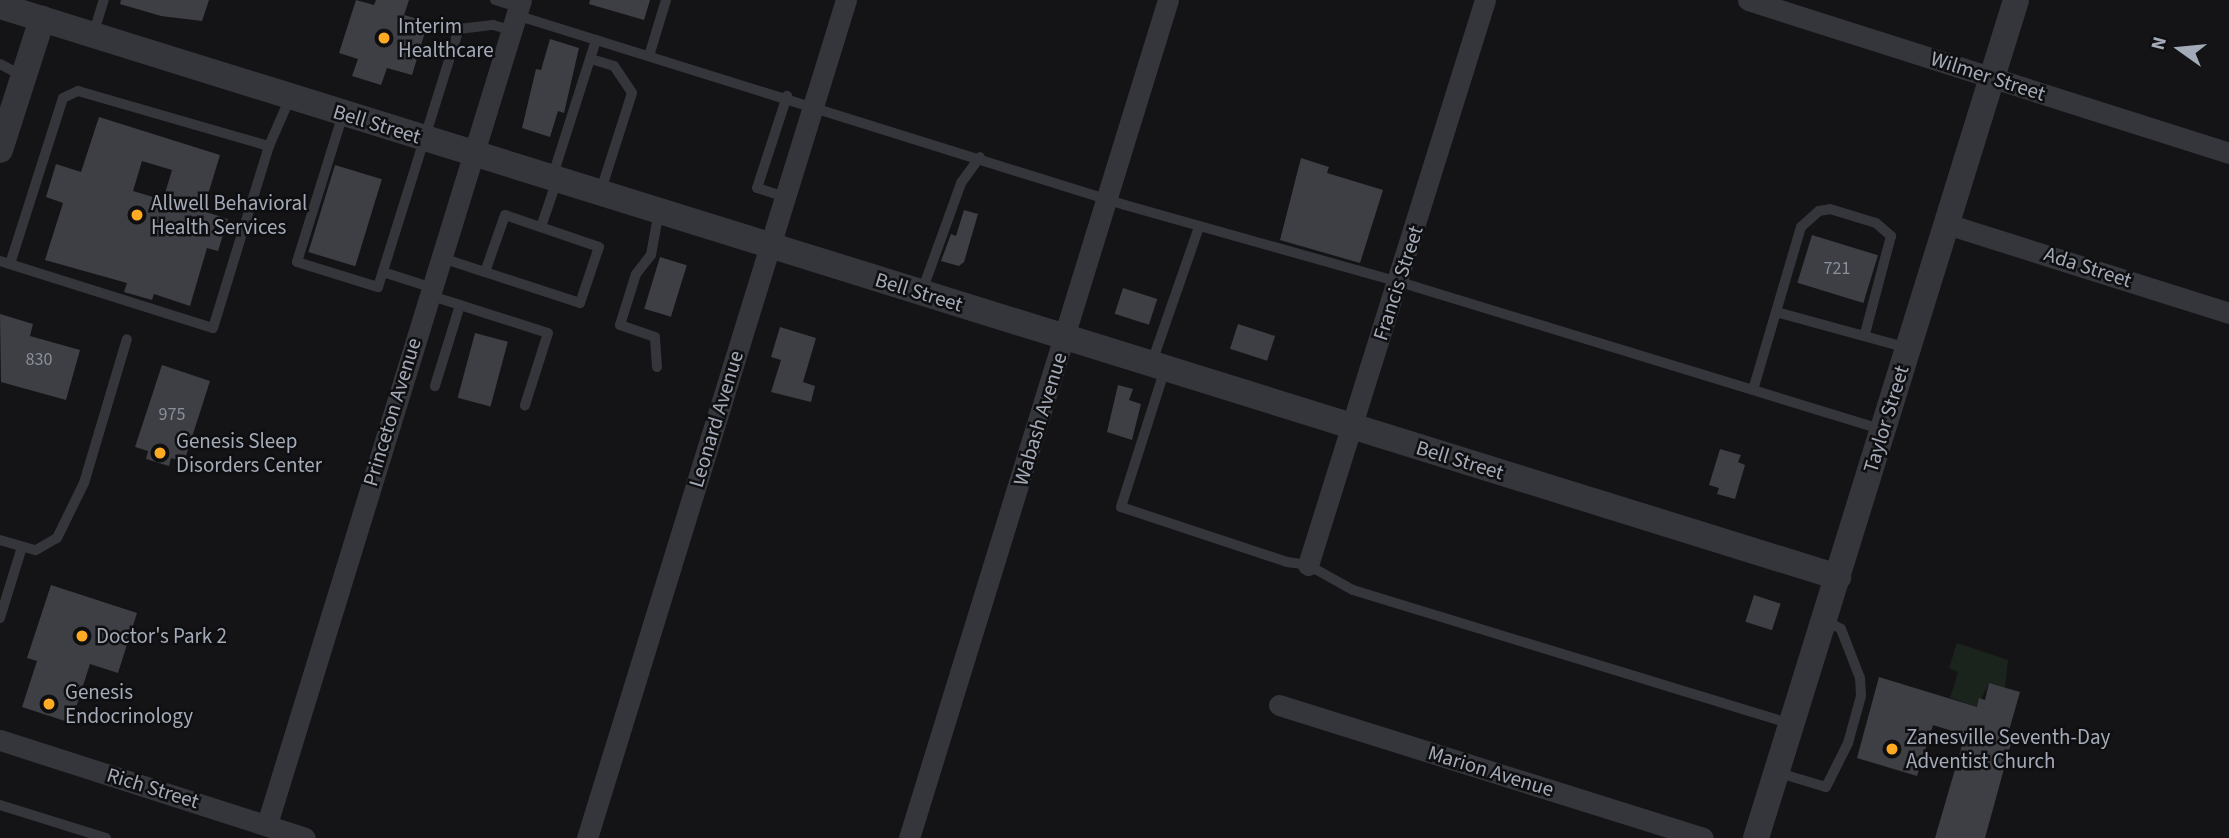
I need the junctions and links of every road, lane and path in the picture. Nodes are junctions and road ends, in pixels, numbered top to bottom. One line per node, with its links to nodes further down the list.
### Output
1 (104, 0): 12 (lane)
2 (495, 0): 10 (lane)
3 (666, 0): 14 (lane)
4 (846, 0): 20 (street, Leonard Avenue)
5 (1168, 0): 31 (street, Wabash Avenue)
6 (1485, 0): 41 (street, Francis Street)
7 (1748, 0): 17 (street, Wilmer Street)
8 (2016, 0): 17 (street, Taylor Street)
9 (0, 6): 11 (street, Bell Street)
10 (516, 13): 13 (lane); 22 (lane); 25 (street, Princeton Avenue)
11 (43, 14): 12 (street, Bell Street); 16 (street)
12 (93, 36): 19 (street, Bell Street)
13 (596, 40): 14 (lane); 15 (lane)
14 (649, 56): 18 (lane)
15 (590, 59): 28 (lane); 29 (lane)
16 (11, 70): 24 (street)
17 (1992, 78): 26 (street, Wilmer Street); 33 (street, Taylor Street)
18 (787, 96): 20 (lane); 30 (lane)
19 (290, 97): 21 (street, Bell Street); 23 (lane)
20 (814, 104): 27 (lane); 30 (street, Leonard Avenue)
21 (343, 114): 22 (street, Bell Street); 39 (lane)
22 (424, 139): 25 (street, Bell Street); 39 (lane)
23 (269, 146): 38 (lane); 38 (lane)
24 (0, 150)
25 (471, 153): 28 (street, Bell Street); 37 (street, Princeton Avenue)
26 (2229, 153)
27 (979, 157): 31 (lane); 43 (lane)
28 (555, 179): 29 (street, Bell Street); 34 (lane)
29 (600, 193): 32 (street, Bell Street)
30 (785, 197): 36 (street, Leonard Avenue)
31 (1108, 199): 35 (lane); 49 (street, Wabash Avenue)
32 (659, 211): 36 (street, Bell Street); 51 (lane)
33 (1947, 224): 46 (street, Ada Street); 50 (street, Taylor Street)
34 (541, 227): 40 (lane); 40 (lane)
35 (1199, 227): 41 (lane); 52 (lane)
36 (770, 246): 43 (street, Bell Street); 72 (street, Leonard Avenue)
37 (439, 257): 40 (lane); 42 (street, Princeton Avenue)
38 (5, 262)
39 (383, 272): 42 (lane)
40 (485, 272)
41 (1399, 284): 54 (lane); 56 (street, Francis Street)
42 (429, 291): 44 (lane); 69 (street, Princeton Avenue)
43 (922, 293): 49 (street, Bell Street)
44 (460, 305): 53 (lane); 55 (lane)
45 (1776, 312): 47 (lane); 47 (lane); 54 (lane)
46 (2229, 313)
47 (1865, 334): 50 (lane)
48 (127, 338): 59 (lane)
49 (1065, 338): 52 (street, Bell Street); 73 (street, Wabash Avenue)
50 (1908, 348): 57 (street, Taylor Street)
51 (657, 367)
52 (1158, 367): 56 (street, Bell Street); 60 (lane)
53 (435, 386)
54 (1753, 390): 57 (lane)
55 (525, 404)
56 (1351, 427): 60 (street, Francis Street); 61 (street, Bell Street)
57 (1883, 430): 61 (street, Taylor Street)
58 (0, 540): 59 (lane)
59 (22, 547): 62 (lane)
60 (1308, 565): 65 (lane)
61 (1838, 577): 63 (street, Taylor Street)
62 (0, 618)
63 (1825, 619): 65 (street, Taylor Street); 67 (lane)
64 (1279, 705): 74 (street, Marion Avenue)
65 (1791, 724): 67 (street, Taylor Street)
66 (0, 740): 69 (street, Rich Street)
67 (1776, 772): 75 (street, Taylor Street)
68 (0, 805): 70 (lane)
69 (267, 824): 71 (street, Rich Street)
70 (106, 838)
71 (305, 838)
72 (587, 838)
73 (909, 838)
74 (1703, 838)
75 (1756, 838)

